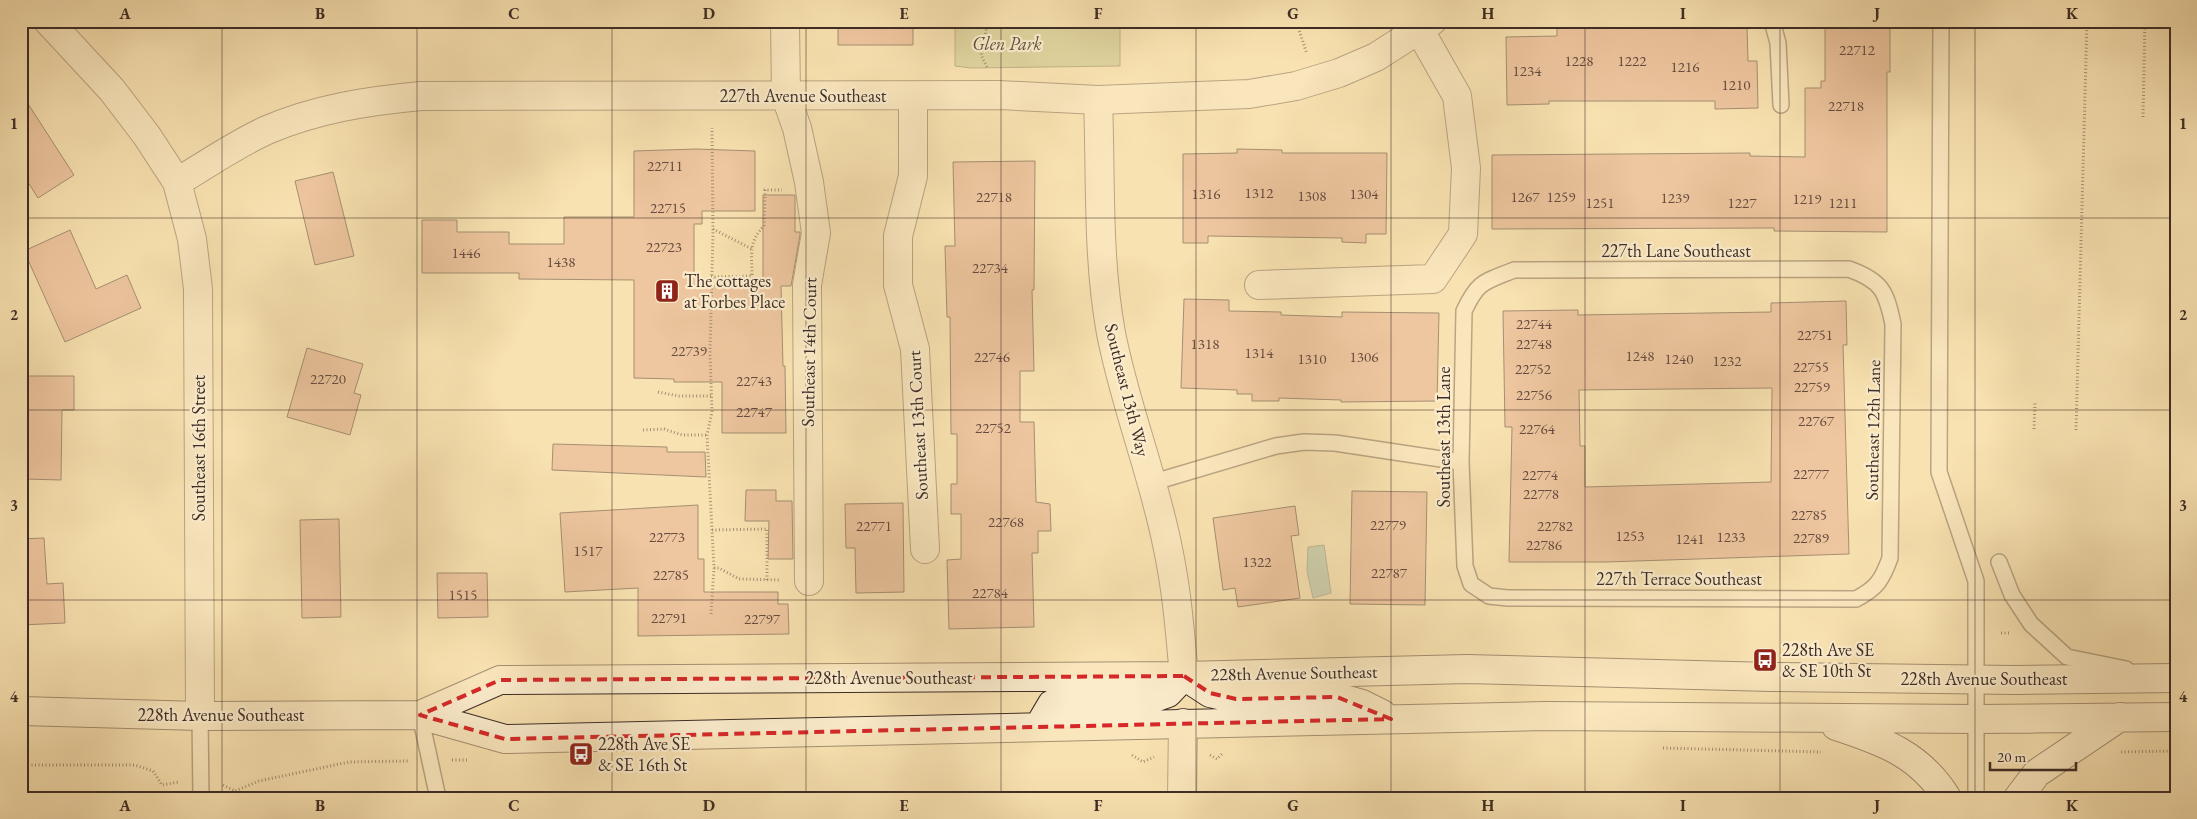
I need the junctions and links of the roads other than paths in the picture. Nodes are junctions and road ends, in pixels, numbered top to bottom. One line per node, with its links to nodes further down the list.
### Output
1 (48, 21): 10 (main road, Southeast 16th Street)
2 (785, 21): 7 (main road, Southeast 14th Court)
3 (1772, 21): 9 (lane)
4 (1941, 21): 23 (lane)
5 (1425, 25): 8 (main road, 227th Avenue Southeast); 12 (main road)
6 (913, 96): 7 (main road, 227th Avenue Southeast); 8 (main road, 227th Avenue Southeast); 16 (main road, Southeast 13th Court)
7 (786, 97): 10 (main road, 227th Avenue Southeast); 19 (main road, Southeast 14th Court)
8 (1098, 100): 15 (main road, Southeast 13th Way)
9 (1781, 105)
10 (177, 182): 26 (main road, Southeast 16th Street)
11 (1880, 284): 13 (lane, 227th Lane Southeast); 18 (lane, Southeast 12th Lane)
12 (1259, 285)
13 (1474, 290): 14 (lane, Southeast 13th Lane)
14 (1461, 462): 15 (lane); 20 (lane, Southeast 13th Lane)
15 (1151, 483): 21 (main road, Southeast 13th Way)
16 (925, 549)
17 (1999, 562): 22 (lane)
18 (1882, 578): 20 (lane, 227th Terrace Southeast)
19 (809, 580)
20 (1471, 584)
21 (1184, 676): 23 (main road, 228th Avenue Southeast); 25 (main road, 228th Avenue Southeast); 29 (main road); 33 (main road)
22 (2171, 678): 23 (main road, 228th Avenue Southeast)
23 (1976, 679): 31 (lane)
24 (21, 711): 26 (main road, 228th Avenue Southeast)
25 (420, 715): 26 (main road, 228th Avenue Southeast); 33 (main road, 228th Avenue Southeast); 35 (lane)
26 (200, 716): 34 (lane)
27 (2176, 716): 28 (main road, 228th Avenue Southeast)
28 (2120, 717): 31 (main road, 228th Avenue Southeast); 39 (main road)
29 (1391, 718): 30 (main road, 228th Avenue Southeast); 32 (main road, 228th Avenue Southeast)
30 (1808, 718): 31 (main road, 228th Avenue Southeast); 37 (main road)
31 (1976, 718): 38 (lane)
32 (1183, 723): 33 (main road, 228th Avenue Southeast); 36 (main road)
33 (1039, 726)
34 (201, 798)
35 (438, 798)
36 (1182, 798)
37 (1947, 798)
38 (1976, 798)
39 (2018, 798)

